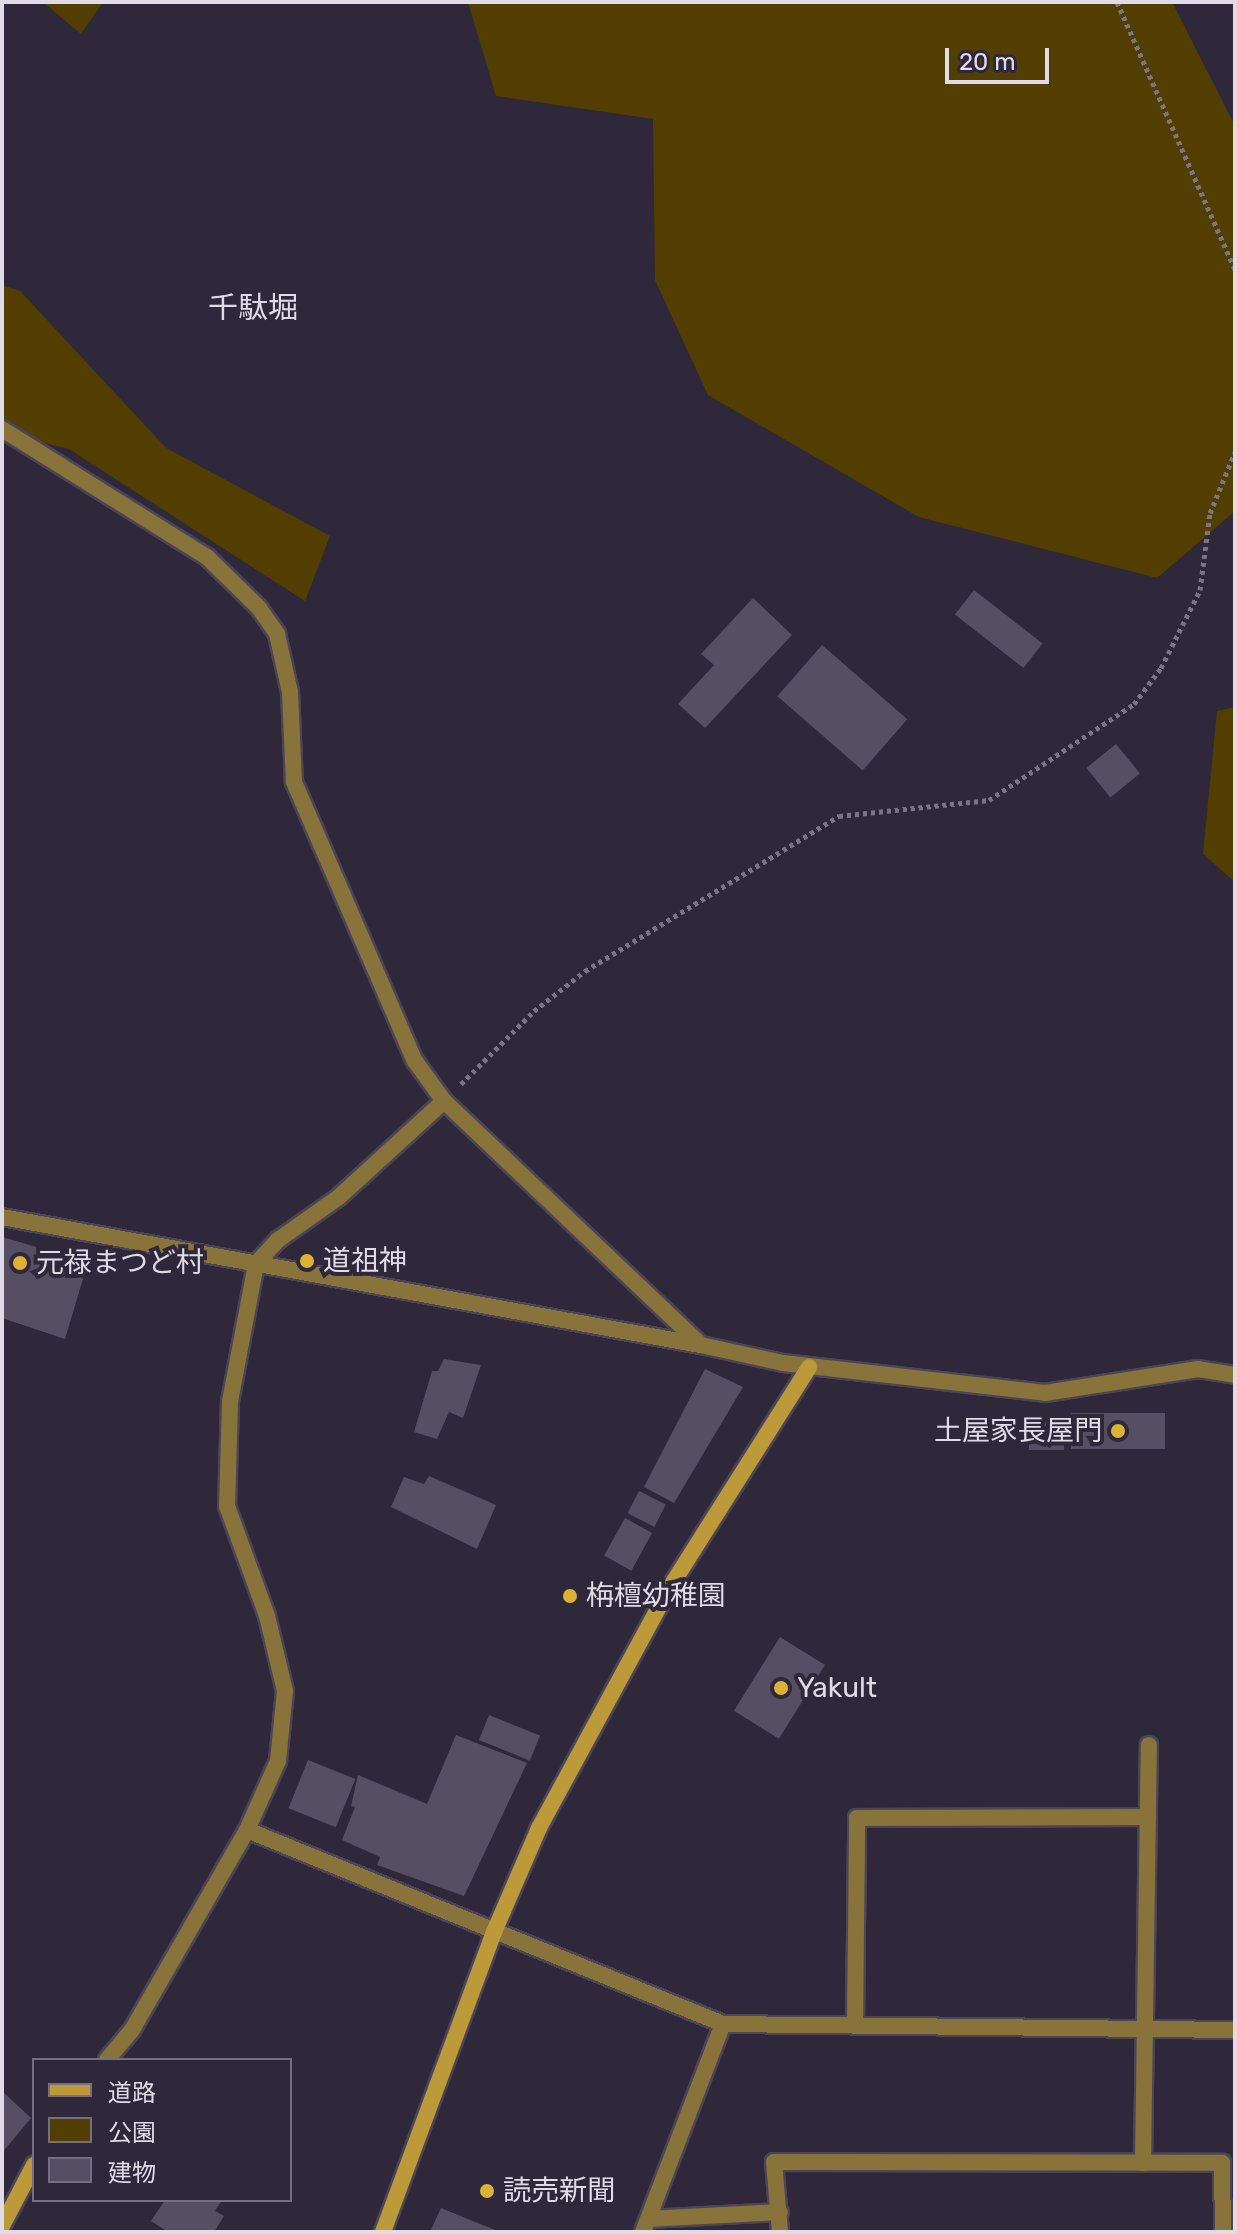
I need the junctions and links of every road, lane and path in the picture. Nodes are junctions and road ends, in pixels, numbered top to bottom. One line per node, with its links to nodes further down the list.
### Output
1 (1117, 2): 2 (path)
2 (1235, 270)
3 (2, 429): 5 (street)
4 (1235, 452): 5 (path)
5 (444, 1101): 7 (street); 8 (street)
6 (2, 1217): 7 (street)
7 (256, 1264): 8 (street); 13 (street)
8 (701, 1345): 9 (street)
9 (809, 1367): 10 (street); 14 (street)
10 (1235, 1375)
11 (1149, 1745): 12 (street)
12 (1148, 1817): 16 (street); 17 (street)
13 (247, 1830): 14 (street); 19 (street)
14 (494, 1932): 15 (street); 25 (street)
15 (723, 2024): 16 (street); 23 (street)
16 (855, 2025): 17 (street)
17 (1143, 2029): 18 (street); 20 (street)
18 (1235, 2030)
19 (109, 2058)
20 (1143, 2163): 22 (street); 27 (street)
21 (32, 2169): 24 (street)
22 (780, 2212): 23 (street); 26 (street)
23 (646, 2225)
24 (2, 2226)
25 (383, 2232)
26 (780, 2232)
27 (1223, 2232)

